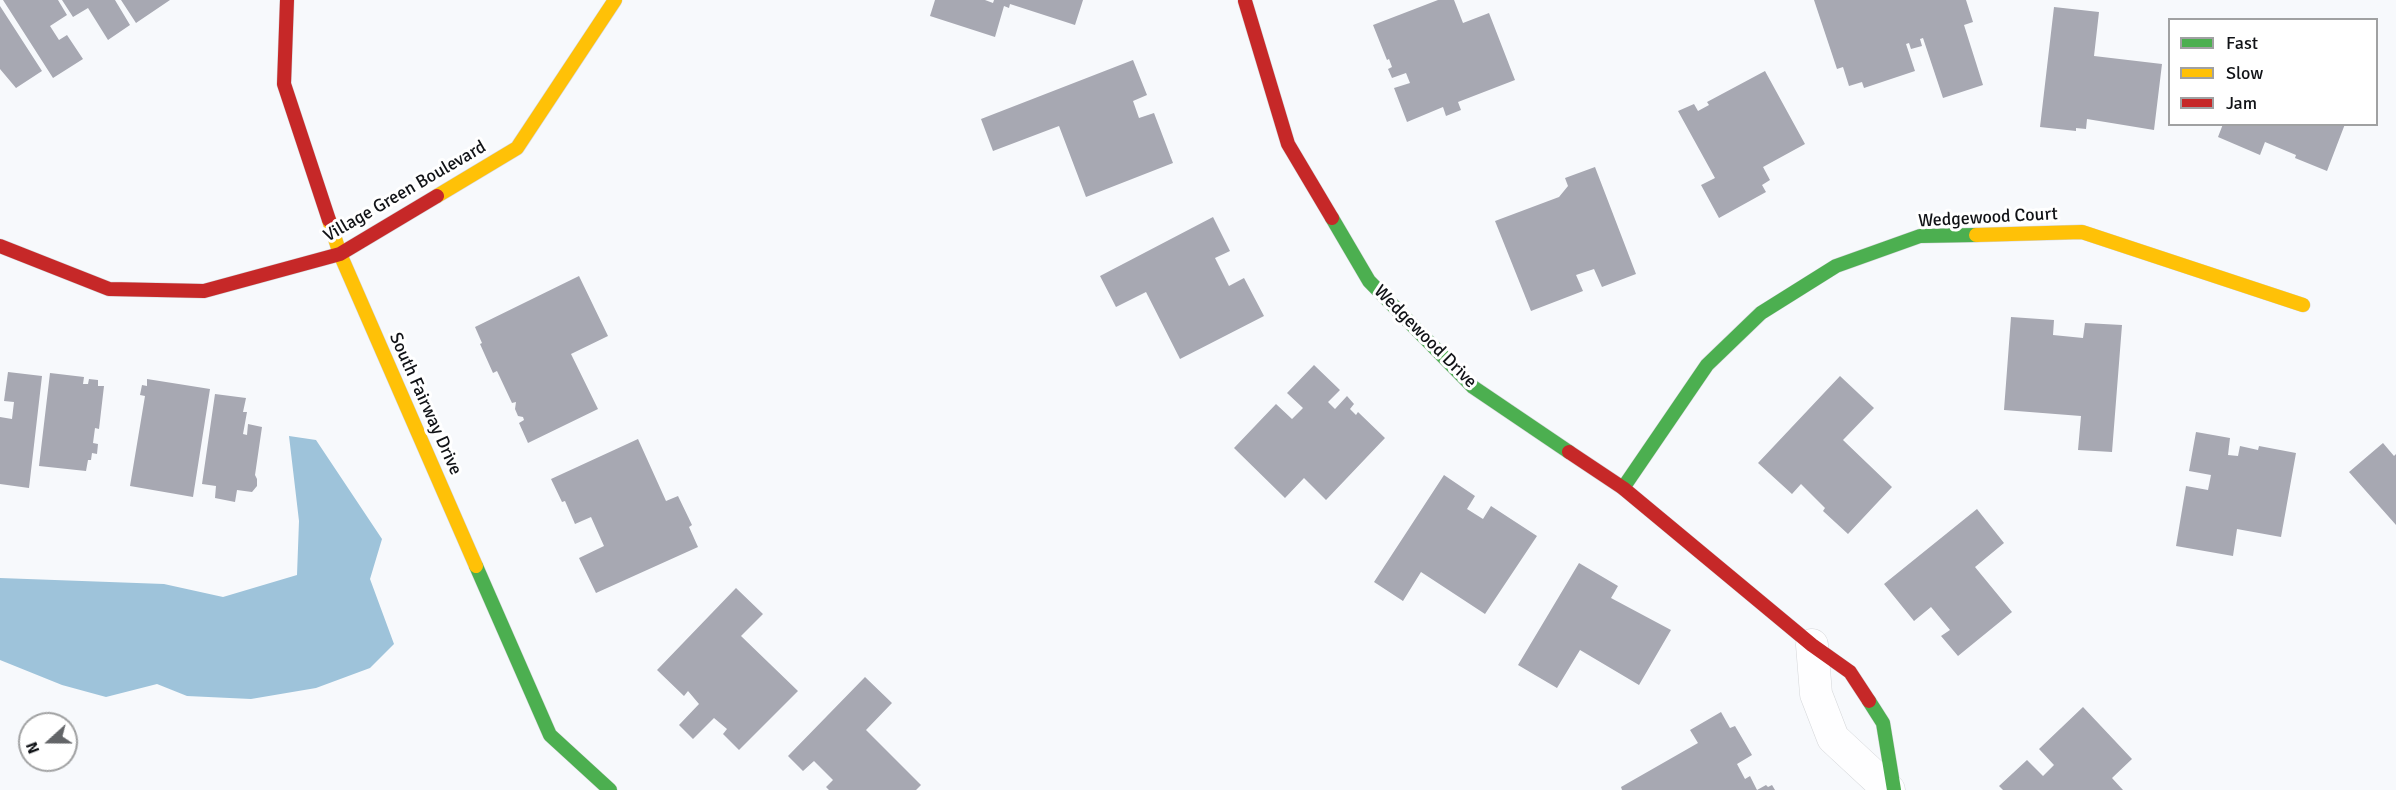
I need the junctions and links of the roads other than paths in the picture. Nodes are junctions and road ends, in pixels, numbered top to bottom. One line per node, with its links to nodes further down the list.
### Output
1 (287, 0): 5 (street, South Fairway Drive)
2 (615, 0): 5 (street, Village Green Boulevard)
3 (1245, 1): 7 (street, Wedgewood Drive)
4 (0, 246): 5 (street, Village Green Boulevard)
5 (340, 255): 9 (street, South Fairway Drive)
6 (2303, 305): 7 (street, Wedgewood Court)
7 (1623, 489): 8 (street, Wedgewood Drive)
8 (1812, 645): 10 (street); 11 (street, Wedgewood Drive)
9 (610, 790)
10 (1889, 790)
11 (1894, 790)

